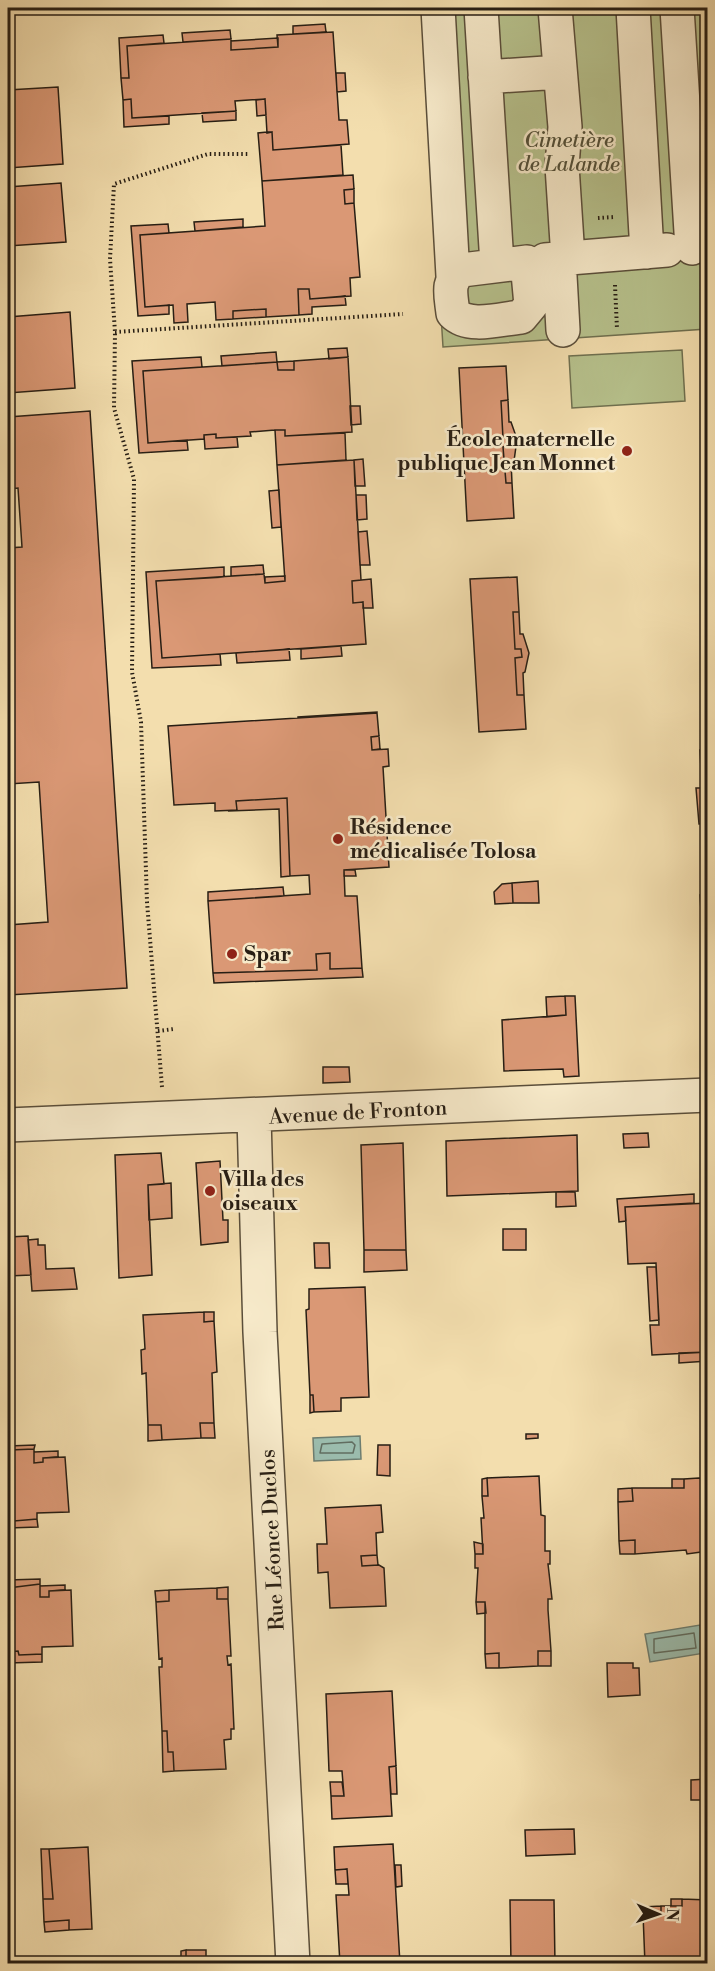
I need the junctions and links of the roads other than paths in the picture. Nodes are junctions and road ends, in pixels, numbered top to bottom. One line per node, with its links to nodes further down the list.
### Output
1 (438, 8): 8 (street)
2 (481, 8): 7 (street)
3 (555, 8): 6 (street)
4 (633, 8): 10 (street)
5 (677, 8): 9 (street)
6 (560, 72): 7 (street); 11 (street)
7 (486, 91): 8 (street); 12 (street)
8 (444, 109): 13 (street)
9 (700, 247): 10 (street)
10 (647, 252): 11 (street)
11 (563, 258): 12 (street); 14 (street)
12 (512, 263): 13 (street); 13 (street)
13 (453, 276)
14 (563, 330)
15 (708, 1095): 16 (street, Avenue de Fronton)
16 (254, 1117): 17 (street, Avenue de Fronton); 18 (street, Rue Léonce Duclos)
17 (8, 1125)
18 (293, 1964)

